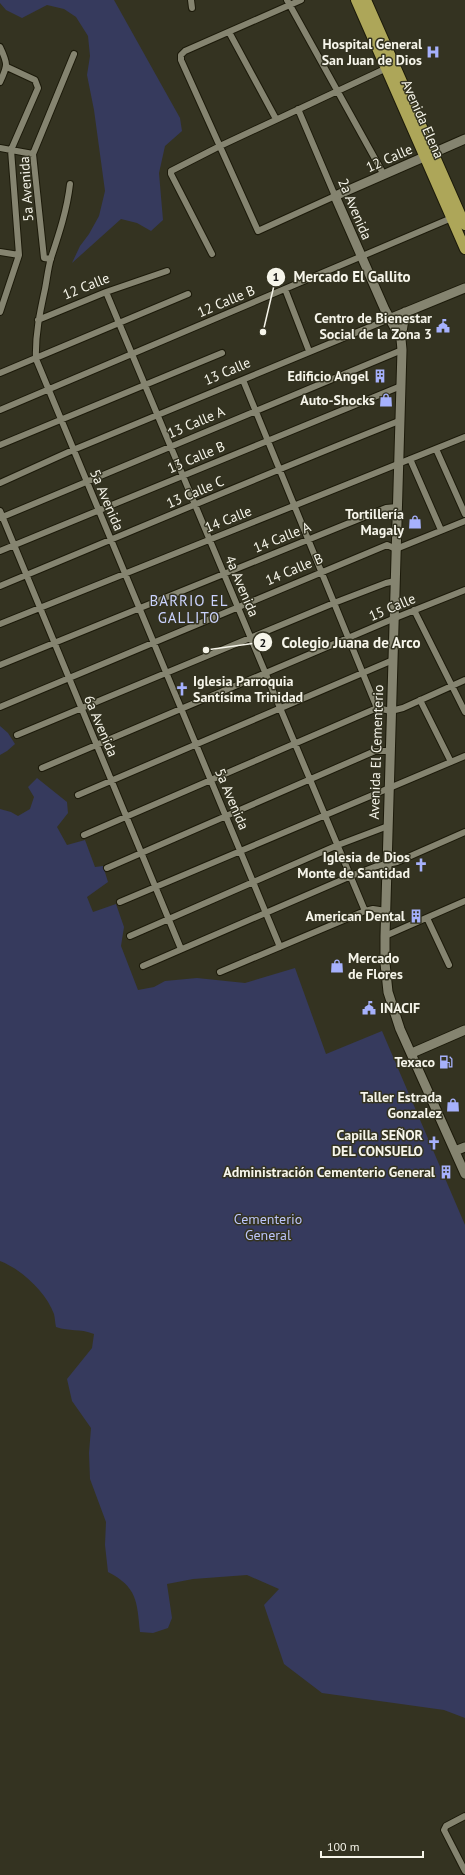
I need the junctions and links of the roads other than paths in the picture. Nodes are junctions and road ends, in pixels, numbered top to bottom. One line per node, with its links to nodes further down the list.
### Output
1 (191, 0): 6 (street)
2 (301, 0): 5 (street)
3 (356, 0): 11 (main road, Avenida Elena)
4 (366, 0): 11 (main road, Avenida Elena)
5 (288, 2): 7 (street); 13 (street)
6 (192, 8)
7 (229, 32): 15 (street); 17 (street)
8 (0, 48): 10 (street)
9 (74, 54): 20 (street, 5a Avenida)
10 (7, 67): 12 (street); 19 (street)
11 (390, 67): 13 (street); 21 (main road, Avenida Elena)
12 (0, 82)
13 (338, 91): 14 (street); 22 (street)
14 (298, 109): 15 (street); 24 (street, 2a Avenida)
15 (276, 119): 17 (street)
16 (465, 139): 21 (main road, 12 Calle)
17 (220, 146): 24 (street, 12 Calle); 29 (street)
18 (0, 148): 19 (street)
19 (11, 150): 20 (street); 30 (street)
20 (33, 154): 32 (street, 5a Avenida)
21 (429, 155): 22 (main road, 12 Calle); 25 (main road, Avenida Elena)
22 (384, 175): 24 (main road, 12 Calle)
23 (70, 184): 32 (street)
24 (335, 196): 31 (main road, 2a Avenida)
25 (459, 215): 26 (main road, Avenida Elena); 27 (main road, Avenida Elena); 31 (street, 12 Calle B)
26 (465, 225)
27 (465, 249)
28 (0, 252): 30 (street)
29 (212, 254)
30 (19, 255): 38 (street)
31 (361, 257): 35 (street, 12 Calle B); 40 (main road, 2a Avenida)
32 (51, 259): 41 (street, 5a Avenida)
33 (167, 271): 36 (street, 12 Calle)
34 (465, 288): 39 (main road, 13 Calle)
35 (285, 289): 45 (street); 46 (street, 12 Calle B)
36 (106, 292): 41 (street, 12 Calle); 42 (street, 4a Avenida)
37 (188, 294): 42 (street)
38 (0, 312)
39 (405, 312): 40 (main road, 13 Calle); 43 (main road)
40 (389, 319): 43 (main road, Avenida El Cementerio); 45 (street, 13 Calle)
41 (38, 320): 48 (street, 5a Avenida)
42 (120, 323): 46 (street, 4a Avenida); 48 (street)
43 (401, 339): 44 (main road, Avenida El Cementerio)
44 (402, 350): 52 (main road, Avenida El Cementerio); 55 (street, 13 Calle A)
45 (309, 351): 50 (street, 13 Calle)
46 (132, 353): 51 (street, 4a Avenida); 53 (street, 12 Calle B)
47 (222, 353): 51 (street)
48 (36, 359): 49 (street); 53 (street, 5a Avenida)
49 (0, 373)
50 (243, 380): 55 (street); 56 (street, 13 Calle)
51 (146, 385): 56 (street, 4a Avenida); 57 (street)
52 (401, 386): 58 (main road, Avenida El Cementerio); 60 (street, 13 Calle B)
53 (48, 389): 54 (street, 12 Calle B); 57 (street, 5a Avenida)
54 (0, 410)
55 (256, 410): 60 (street); 62 (street, 13 Calle A)
56 (158, 415): 62 (street, 4a Avenida); 64 (street, 13 Calle)
57 (61, 420): 61 (street); 64 (street, 5a Avenida)
58 (399, 421): 66 (main road, Avenida El Cementerio); 67 (street, 13 Calle C)
59 (465, 437): 63 (street, 14 Calle)
60 (268, 440): 67 (street); 68 (street, 13 Calle B)
61 (0, 445)
62 (171, 446): 68 (street, 4a Avenida); 69 (street, 13 Calle A)
63 (436, 448): 65 (street, 14 Calle); 75 (street)
64 (73, 450): 69 (street, 5a Avenida); 70 (street, 13 Calle)
65 (410, 460): 66 (street, 14 Calle); 78 (street)
66 (398, 465): 71 (street, 14 Calle); 73 (main road, Avenida El Cementerio)
67 (279, 468): 71 (street); 72 (street, 13 Calle C)
68 (183, 475): 72 (street, 4a Avenida); 74 (street, 13 Calle B)
69 (87, 481): 74 (street, 5a Avenida); 76 (street, 13 Calle A)
70 (0, 483)
71 (294, 504): 79 (street, 14 Calle); 80 (street)
72 (196, 505): 79 (street, 4a Avenida); 81 (street, 13 Calle C)
73 (397, 507): 80 (street, 14 Calle A); 83 (main road, Avenida El Cementerio)
74 (99, 510): 81 (street, 5a Avenida); 82 (street, 13 Calle B)
75 (465, 514)
76 (1, 515): 82 (street, 6a Avenida)
77 (465, 520): 78 (street, 14 Calle B)
78 (441, 530): 83 (street, 14 Calle B)
79 (210, 539): 86 (street, 14 Calle); 87 (street, 4a Avenida)
80 (308, 539): 85 (street); 87 (street, 14 Calle A)
81 (111, 540): 86 (street, 5a Avenida); 88 (street, 13 Calle C)
82 (14, 545): 84 (street, 13 Calle B); 88 (street, 6a Avenida)
83 (396, 549): 85 (street, 14 Calle B); 89 (main road, Avenida El Cementerio)
84 (0, 551)
85 (321, 571): 92 (street); 93 (street, 14 Calle B)
86 (125, 573): 94 (street, 14 Calle); 95 (street, 5a Avenida)
87 (224, 573): 93 (street, 4a Avenida); 95 (street, 14 Calle A)
88 (27, 575): 90 (street, 13 Calle C); 94 (street, 6a Avenida)
89 (395, 581): 92 (street); 97 (main road, Avenida El Cementerio)
90 (0, 586)
91 (465, 590): 96 (street, 15 Calle)
92 (334, 603): 99 (street); 100 (street)
93 (238, 606): 99 (street, 4a Avenida); 101 (street, 14 Calle B)
94 (39, 608): 98 (street, 14 Calle); 102 (street, 6a Avenida)
95 (139, 608): 101 (street, 5a Avenida); 102 (street, 14 Calle A)
96 (414, 610): 97 (street, 15 Calle); 110 (street)
97 (394, 618): 100 (street, 15 Calle); 103 (main road, Avenida El Cementerio)
98 (0, 624)
99 (251, 638): 106 (street); 107 (street, 4a Avenida)
100 (348, 638): 105 (street); 107 (street, 15 Calle)
101 (153, 641): 106 (street, 5a Avenida); 108 (street, 14 Calle B)
102 (54, 643): 104 (street, 14 Calle A); 108 (street, 6a Avenida)
103 (393, 660): 105 (street); 117 (main road, Avenida El Cementerio)
104 (0, 665)
105 (362, 672): 114 (street); 115 (street)
106 (166, 673): 113 (street); 116 (street, 5a Avenida)
107 (266, 673): 114 (street, 4a Avenida); 116 (street, 15 Calle)
108 (68, 677): 112 (street, 14 Calle B); 113 (street, 6a Avenida)
109 (465, 680): 110 (street)
110 (451, 686): 111 (street); 118 (street)
111 (420, 700): 117 (street); 125 (street)
112 (0, 707)
113 (81, 708): 119 (street); 122 (street, 6a Avenida)
114 (280, 708): 120 (street); 121 (street, 4a Avenida)
115 (377, 708): 117 (street); 121 (street)
116 (181, 709): 120 (street, 5a Avenida); 122 (street, 15 Calle)
117 (392, 711): 123 (main road, Avenida El Cementerio)
118 (465, 712)
119 (16, 735)
120 (196, 744): 128 (street, 5a Avenida); 129 (street)
121 (295, 744): 127 (street, 4a Avenida); 128 (street)
122 (96, 745): 126 (street, 15 Calle); 129 (street, 6a Avenida)
123 (391, 751): 127 (street); 130 (main road, Avenida El Cementerio)
124 (465, 756): 125 (street)
125 (451, 762): 130 (street)
126 (42, 768)
127 (310, 779): 132 (street, 4a Avenida); 133 (street)
128 (211, 780): 133 (street, 5a Avenida); 134 (street)
129 (111, 781): 131 (street); 134 (street, 6a Avenida)
130 (390, 788): 132 (street); 135 (main road, Avenida El Cementerio)
131 (78, 795)
132 (325, 814): 138 (street, 4a Avenida); 139 (street)
133 (226, 816): 139 (street, 5a Avenida); 140 (street)
134 (126, 817): 137 (street); 140 (street, 6a Avenida)
135 (388, 826): 138 (street); 141 (main road, Avenida El Cementerio)
136 (465, 832): 141 (street)
137 (84, 835)
138 (338, 846): 143 (street, 4a Avenida); 144 (street)
139 (241, 851): 144 (street, 5a Avenida); 145 (street)
140 (141, 853): 142 (street); 145 (street, 6a Avenida)
141 (387, 865): 143 (street); 150 (main road, Avenida El Cementerio)
142 (107, 868)
143 (350, 876): 148 (street, 4a Avenida); 149 (street)
144 (254, 882): 149 (street, 5a Avenida); 152 (street)
145 (155, 887): 146 (street); 152 (street, 6a Avenida)
146 (120, 902)
147 (465, 902): 151 (street)
148 (365, 911): 150 (street); 155 (street)
149 (266, 912): 155 (street, 5a Avenida); 156 (street)
150 (386, 912): 154 (main road, Avenida El Cementerio)
151 (427, 918): 154 (street); 157 (street)
152 (168, 919): 153 (street); 156 (street, 6a Avenida)
153 (130, 936)
154 (385, 936): 161 (main road, Avenida El Cementerio)
155 (280, 947): 159 (street)
156 (181, 949): 158 (street)
157 (449, 965)
158 (143, 966)
159 (220, 972)
160 (465, 1030): 161 (main road)
161 (412, 1053): 163 (main road, Avenida El Cementerio)
162 (465, 1147): 163 (main road)
163 (455, 1151): 164 (main road, Avenida El Cementerio)
164 (465, 1174)
165 (465, 1816): 166 (street)
166 (465, 1871)

